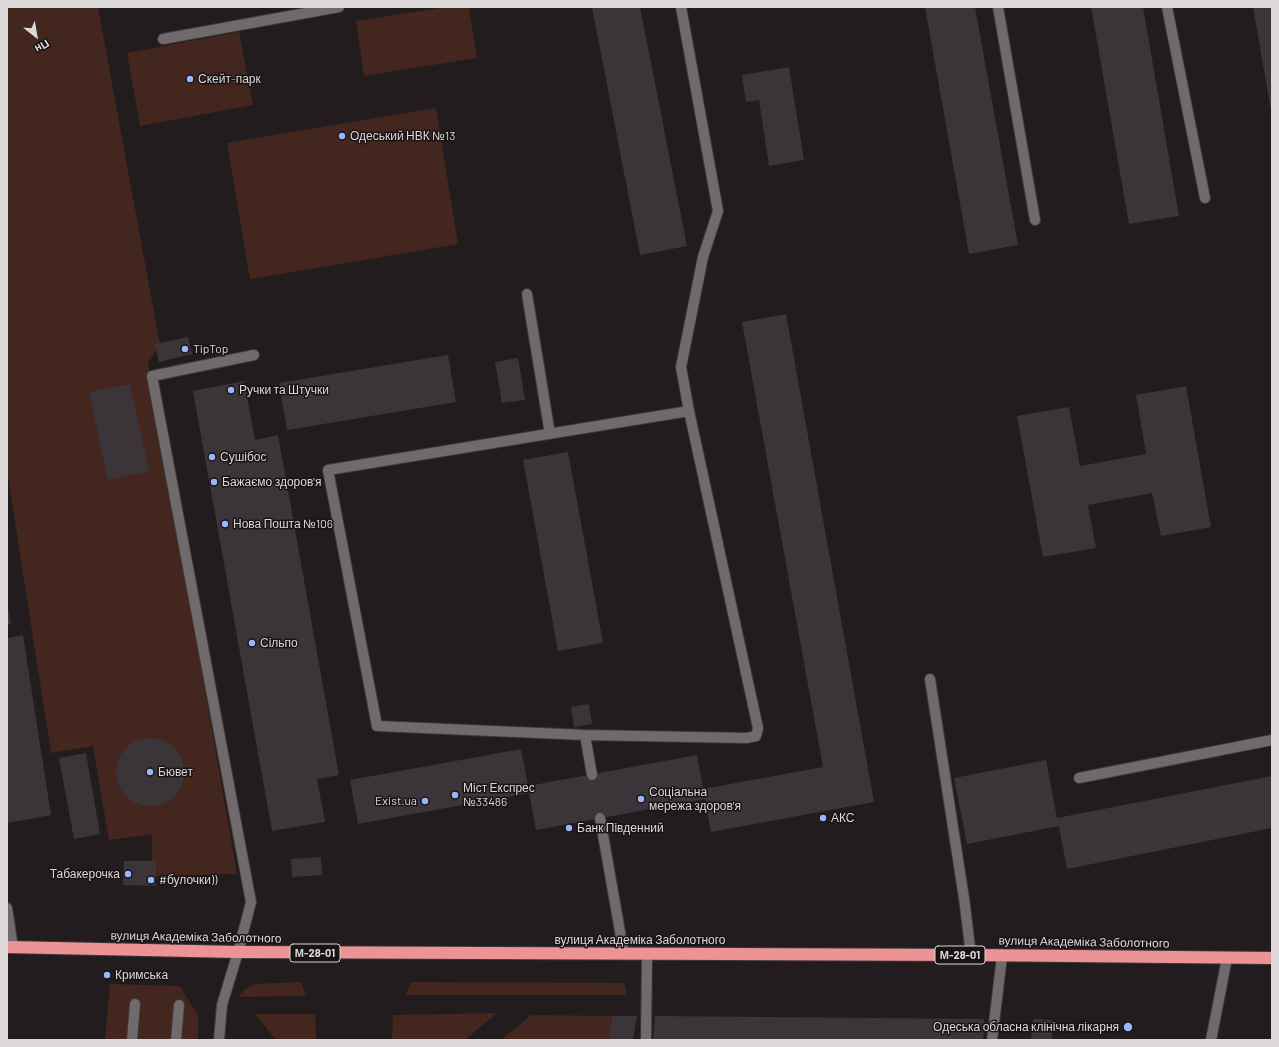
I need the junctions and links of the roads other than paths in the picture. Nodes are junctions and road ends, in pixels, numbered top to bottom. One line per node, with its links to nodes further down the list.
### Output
1 (339, 7): 5 (street)
2 (681, 7): 10 (street)
3 (998, 7): 7 (street)
4 (1166, 7): 6 (street)
5 (163, 39)
6 (1206, 198)
7 (1035, 220)
8 (527, 294): 11 (street)
9 (254, 355): 20 (street)
10 (689, 411): 11 (street); 13 (street)
11 (550, 434): 13 (street)
12 (930, 679): 23 (street)
13 (585, 735): 15 (street)
14 (1272, 740): 16 (street)
15 (592, 775)
16 (1079, 778)
17 (600, 818): 21 (street)
18 (7, 908): 19 (street)
19 (10, 947): 20 (highway, вулиця Академіка Заболотного / М-28-01)
20 (238, 952): 21 (highway, вулиця Академіка Заболотного / М-28-01); 31 (street)
21 (624, 954): 22 (highway, вулиця Академіка Заболотного / М-28-01)
22 (647, 955): 23 (highway, вулиця Академіка Заболотного / М-28-01); 32 (street)
23 (971, 955): 24 (highway, вулиця Академіка Заболотного / М-28-01)
24 (1002, 956): 25 (highway, вулиця Академіка Заболотного / М-28-01); 33 (street)
25 (1227, 958): 26 (highway, вулиця Академіка Заболотного / М-28-01); 34 (street)
26 (1272, 958)
27 (135, 1004): 29 (street)
28 (179, 1005): 30 (street)
29 (132, 1040)
30 (176, 1040)
31 (219, 1040)
32 (646, 1040)
33 (992, 1040)
34 (1211, 1040)

